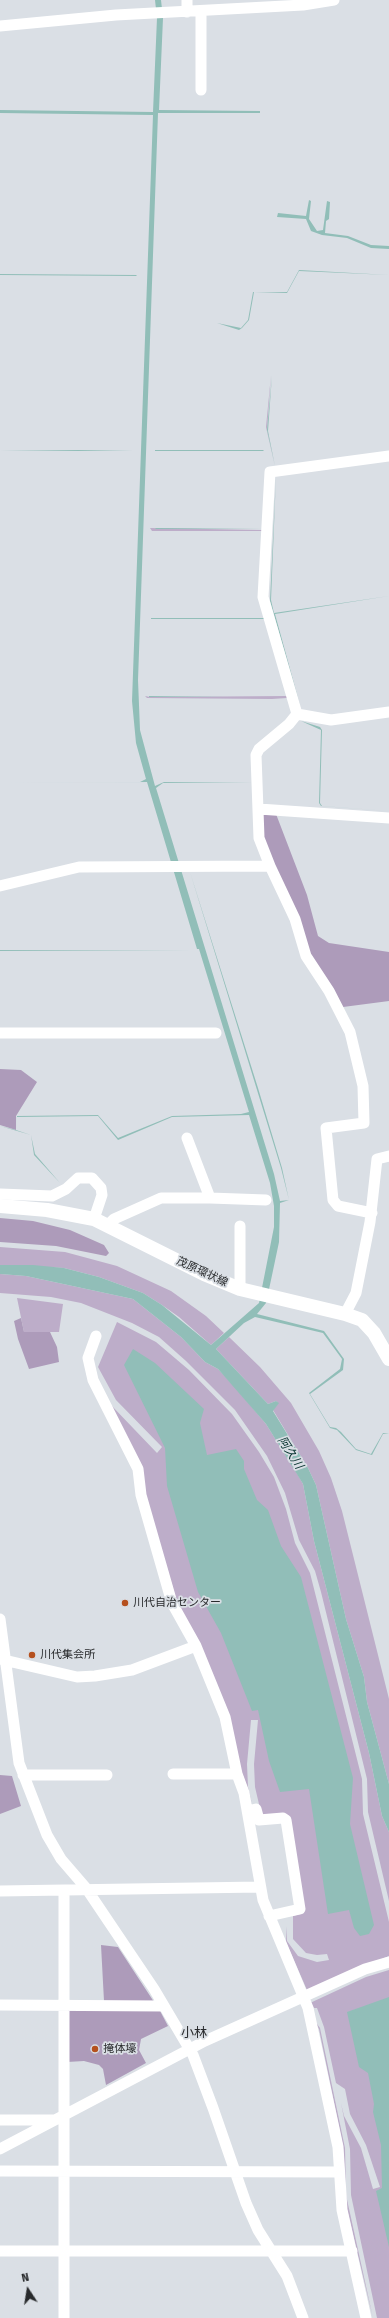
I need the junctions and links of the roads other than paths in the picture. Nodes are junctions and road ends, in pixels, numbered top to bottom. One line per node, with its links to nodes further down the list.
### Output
1 (188, 0): 5 (street)
2 (334, 0): 3 (street)
3 (231, 5): 4 (street)
4 (201, 11): 5 (street); 7 (street)
5 (187, 12): 6 (street)
6 (0, 26)
7 (202, 90)
8 (385, 456): 10 (street)
9 (389, 712): 10 (street)
10 (297, 714): 11 (street)
11 (259, 809): 12 (street); 13 (street)
12 (389, 818)
13 (270, 866): 14 (street); 23 (street)
14 (0, 886)
15 (0, 1033): 16 (street)
16 (216, 1033)
17 (187, 1138): 20 (street)
18 (389, 1156): 23 (street)
19 (0, 1194): 24 (street)
20 (210, 1198): 21 (street); 25 (street)
21 (266, 1200)
22 (0, 1206): 24 (main road, 茂原環状線)
23 (372, 1213): 28 (street)
24 (94, 1219): 25 (main road, 茂原環状線)
25 (108, 1225): 27 (main road, 茂原環状線)
26 (240, 1226): 27 (street)
27 (240, 1289): 28 (main road, 茂原環状線)
28 (346, 1314): 30 (main road, 茂原環状線)
29 (96, 1336): 32 (street)
30 (389, 1359)
31 (0, 1618): 33 (street)
32 (196, 1646): 33 (street); 35 (street)
33 (2, 1659): 36 (street)
34 (173, 1774): 35 (street)
35 (237, 1774): 38 (street)
36 (23, 1775): 37 (street); 40 (street)
37 (107, 1775)
38 (248, 1811): 39 (street); 43 (street)
39 (260, 1887): 40 (street); 43 (street)
40 (86, 1888): 42 (street); 48 (street)
41 (0, 1891): 42 (street)
42 (64, 1891): 47 (street)
43 (269, 1916): 45 (street)
44 (389, 1962): 45 (street)
45 (304, 1996): 49 (street); 57 (street)
46 (0, 2005): 47 (street)
47 (64, 2005): 48 (street); 50 (street)
48 (164, 2006): 49 (street)
49 (189, 2049): 50 (street); 55 (street)
50 (65, 2114): 52 (street); 56 (street)
51 (0, 2120): 52 (street)
52 (55, 2120): 53 (street)
53 (0, 2149)
54 (0, 2171): 56 (street)
55 (236, 2171): 56 (street); 57 (street); 59 (street)
56 (64, 2172): 61 (street)
57 (339, 2172): 60 (street)
58 (0, 2251): 61 (street)
59 (271, 2251): 60 (street); 61 (street); 63 (street)
60 (352, 2251): 64 (street)
61 (64, 2252): 62 (street)
62 (64, 2318)
63 (303, 2318)
64 (366, 2318)

